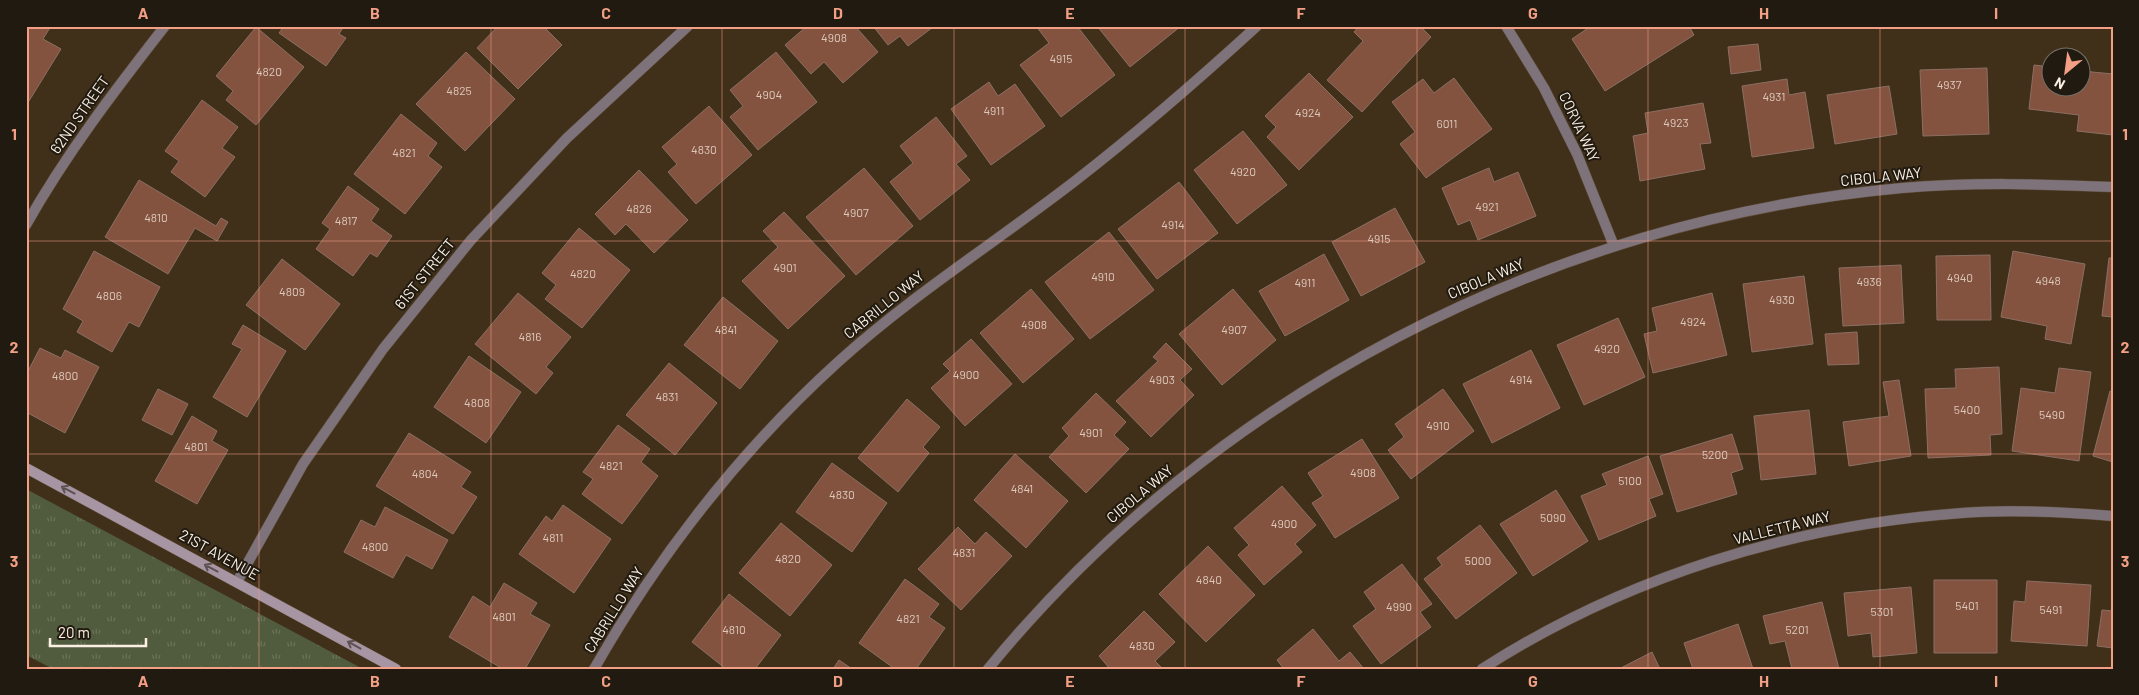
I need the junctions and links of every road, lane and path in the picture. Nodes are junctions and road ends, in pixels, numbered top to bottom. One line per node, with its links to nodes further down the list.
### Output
1 (165, 26): 6 (street, 62ND STREET)
2 (688, 26): 10 (street, 61ST STREET)
3 (1257, 26): 12 (street, CABRILLO WAY)
4 (1506, 26): 7 (street, CORVA WAY)
5 (2113, 187): 7 (street, CIBOLA WAY)
6 (26, 225)
7 (1614, 246): 13 (street, CIBOLA WAY)
8 (26, 468): 10 (street, 21ST AVENUE, one-way to 8)
9 (2113, 516): 14 (street, VALLETTA WAY)
10 (237, 582): 11 (street, 21ST AVENUE, one-way to 10)
11 (396, 669)
12 (594, 669)
13 (988, 669)
14 (1482, 669)

